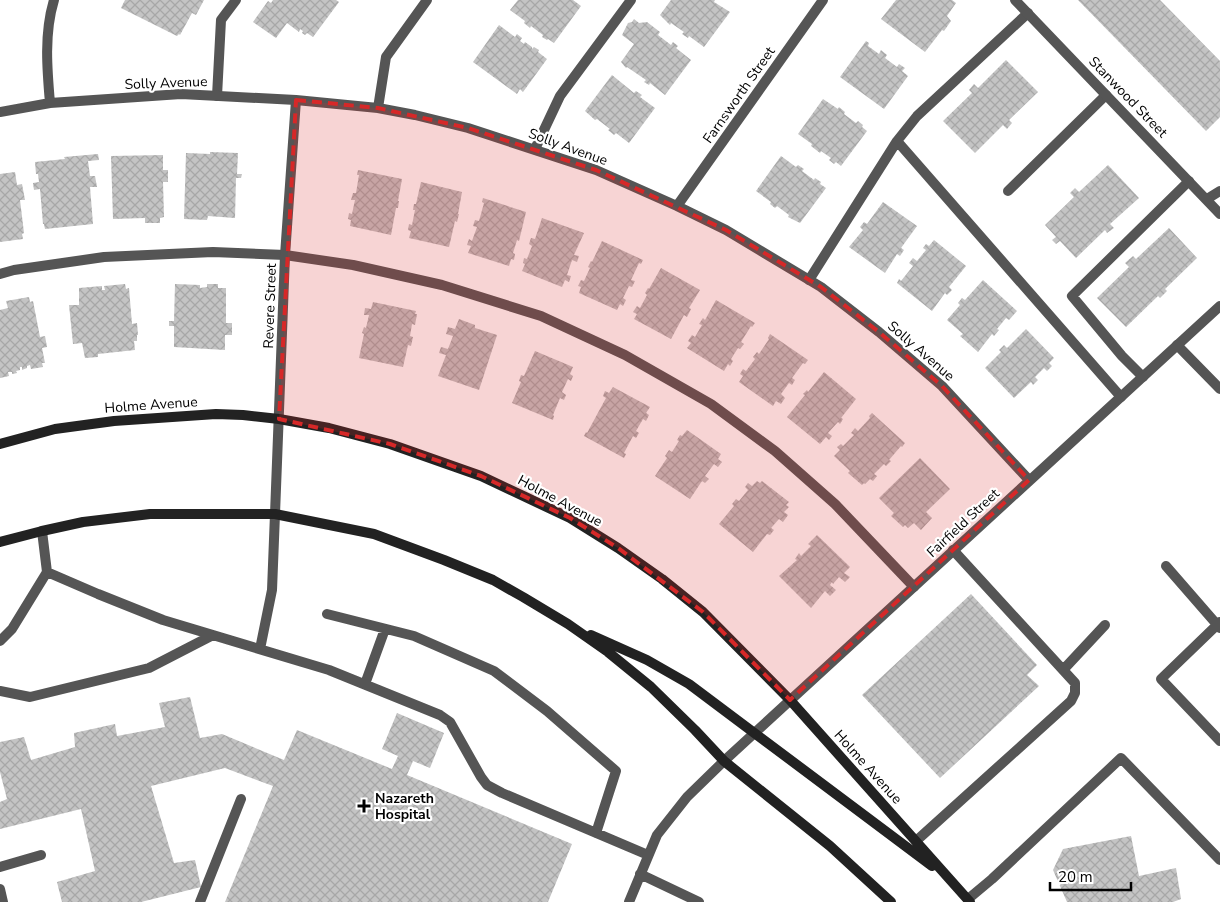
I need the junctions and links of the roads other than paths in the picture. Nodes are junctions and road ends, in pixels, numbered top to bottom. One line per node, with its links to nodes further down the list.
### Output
1 (54, 0): 11 (street)
2 (236, 0): 9 (street)
3 (427, 0): 12 (street)
4 (631, 0): 15 (street)
5 (823, 0): 20 (street, Farnsworth Street)
6 (1015, 0): 7 (street, Stanwood Street)
7 (1028, 13): 8 (street, Stanwood Street); 14 (street)
8 (1106, 95): 16 (street, Stanwood Street); 17 (street)
9 (217, 96): 10 (street, Solly Avenue); 11 (street, Solly Avenue)
10 (296, 100): 12 (street, Solly Avenue); 22 (street, Revere Street)
11 (50, 103): 13 (street, Solly Avenue)
12 (378, 108): 15 (street, Solly Avenue)
13 (0, 112)
14 (897, 141): 24 (street); 29 (street)
15 (535, 149): 20 (street, Solly Avenue)
16 (1189, 181): 19 (street, Stanwood Street); 27 (street)
17 (1008, 191)
18 (1220, 191): 19 (street)
19 (1207, 200): 21 (street, Stanwood Street)
20 (677, 206): 24 (street, Solly Avenue)
21 (1220, 214)
22 (285, 255): 23 (street); 30 (street, Revere Street); 39 (street)
23 (0, 274)
24 (809, 280): 32 (street, Solly Avenue)
25 (1220, 306): 26 (street, Fairfield Street)
26 (1177, 345): 27 (street, Fairfield Street); 28 (street)
27 (1143, 377): 29 (street, Fairfield Street)
28 (1220, 389)
29 (1121, 397): 32 (street, Fairfield Street)
30 (279, 419): 31 (main road, Holme Avenue); 33 (street, Revere Street); 51 (main road, Holme Avenue)
31 (0, 444)
32 (1029, 480): 36 (street, Fairfield Street)
33 (274, 514): 34 (main road); 41 (main road); 47 (street, Revere Street)
34 (42, 531): 35 (main road); 38 (street)
35 (0, 542)
36 (953, 550): 39 (street, Fairfield Street); 48 (street)
37 (1166, 566): 43 (street)
38 (47, 572): 45 (street); 46 (street)
39 (914, 587): 51 (street, Fairfield Street)
40 (327, 614): 44 (street)
41 (568, 624): 52 (main road); 54 (main road)
42 (1105, 625): 48 (street)
43 (1219, 625): 53 (street)
44 (385, 629): 49 (street); 56 (street)
45 (213, 635): 47 (street); 50 (street)
46 (0, 641)
47 (260, 649): 49 (street)
48 (1063, 670): 57 (street)
49 (365, 684): 56 (street)
50 (0, 691)
51 (790, 700): 52 (street, Fairfield Street); 57 (main road, Holme Avenue)
52 (754, 733): 54 (street, Fairfield Street); 63 (main road)
53 (1220, 741)
54 (724, 761): 59 (street, Fairfield Street); 70 (main road)
55 (241, 800): 68 (street)
56 (596, 833): 59 (street)
57 (916, 841): 63 (main road, Holme Avenue)
58 (41, 855): 61 (street)
59 (648, 855): 62 (street, Fairfield Street)
60 (1220, 860): 65 (street)
61 (0, 867)
62 (640, 874): 66 (street); 69 (street, Fairfield Street)
63 (948, 878): 65 (main road, Holme Avenue)
64 (0, 889): 67 (street)
65 (969, 900)
66 (695, 901)
67 (3, 902)
68 (200, 902)
69 (629, 902)
70 (891, 902)

